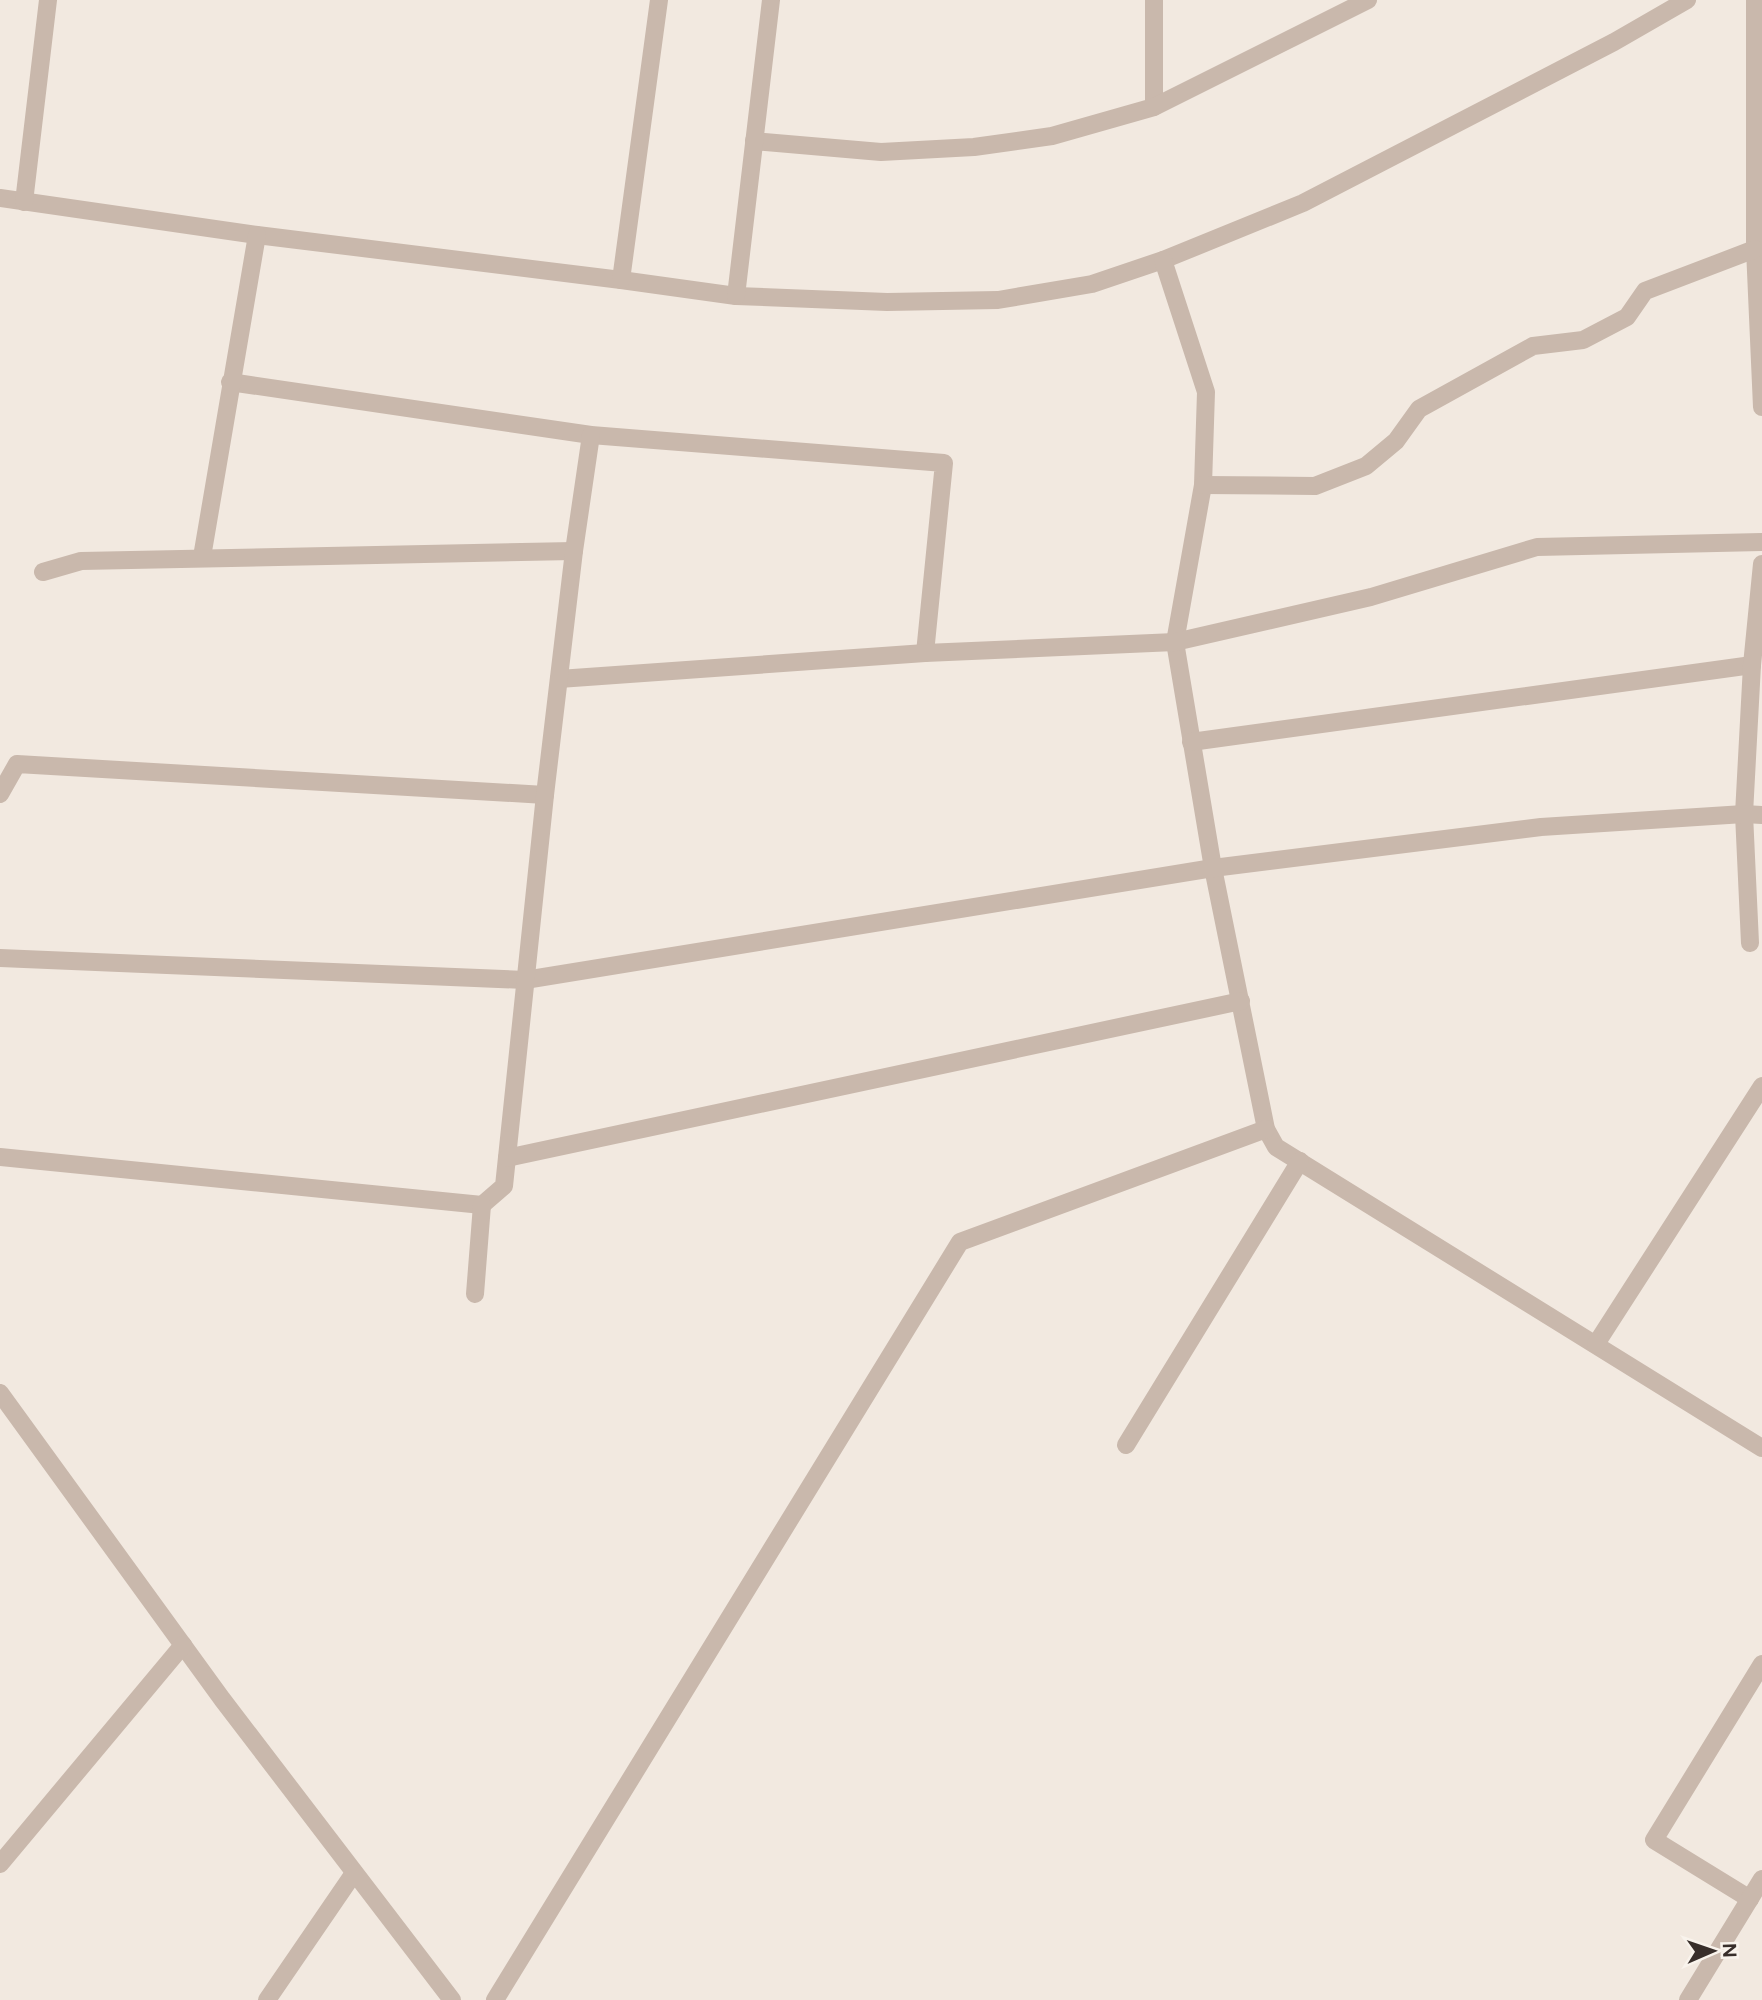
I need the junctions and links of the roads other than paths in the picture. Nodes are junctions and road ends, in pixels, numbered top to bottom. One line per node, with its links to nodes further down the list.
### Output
1 (48, 0): 11 (street)
2 (659, 0): 15 (street)
3 (771, 0): 9 (street)
4 (1154, 0): 8 (street)
5 (1368, 0): 8 (street)
6 (1687, 0): 14 (street)
7 (1755, 0): 13 (street)
8 (1153, 107): 9 (street)
9 (754, 141): 16 (street)
10 (0, 198): 11 (street)
11 (24, 202): 12 (street)
12 (257, 234): 15 (street); 17 (street)
13 (1755, 249): 18 (street); 20 (street)
14 (1163, 260): 16 (street); 20 (street)
15 (621, 279): 16 (street)
16 (736, 296)
17 (230, 382): 19 (street); 23 (street)
18 (1762, 407)
19 (591, 435): 22 (street); 27 (street)
20 (1203, 485): 26 (street)
21 (1762, 541): 26 (street)
22 (574, 551): 23 (street); 29 (street)
23 (202, 557): 25 (street)
24 (1762, 564): 28 (street)
25 (43, 572)
26 (1175, 642): 27 (street); 30 (street)
27 (925, 653): 29 (street)
28 (1752, 665): 30 (street); 33 (street)
29 (559, 679): 32 (street)
30 (1191, 742): 34 (street)
31 (0, 794): 32 (street)
32 (545, 795): 37 (street)
33 (1753, 815): 34 (street); 35 (street)
34 (1213, 868): 37 (street); 38 (street)
35 (1750, 943)
36 (0, 958): 37 (street)
37 (525, 980): 42 (street)
38 (1241, 1001): 40 (street); 42 (street)
39 (1762, 1086): 46 (street)
40 (1266, 1129): 43 (street); 58 (street)
41 (0, 1157): 44 (street)
42 (507, 1158): 44 (street)
43 (1300, 1161): 46 (street); 48 (street)
44 (482, 1205): 45 (street)
45 (475, 1294)
46 (1596, 1343): 49 (street)
47 (0, 1393): 50 (street)
48 (1126, 1445)
49 (1762, 1448)
50 (183, 1645): 52 (street); 53 (street)
51 (1762, 1664): 55 (street)
52 (3, 1855)
53 (354, 1873): 56 (street); 57 (street)
54 (1762, 1880): 55 (street)
55 (1750, 1899): 59 (street)
56 (267, 2000)
57 (452, 2000)
58 (495, 2000)
59 (1688, 2000)

